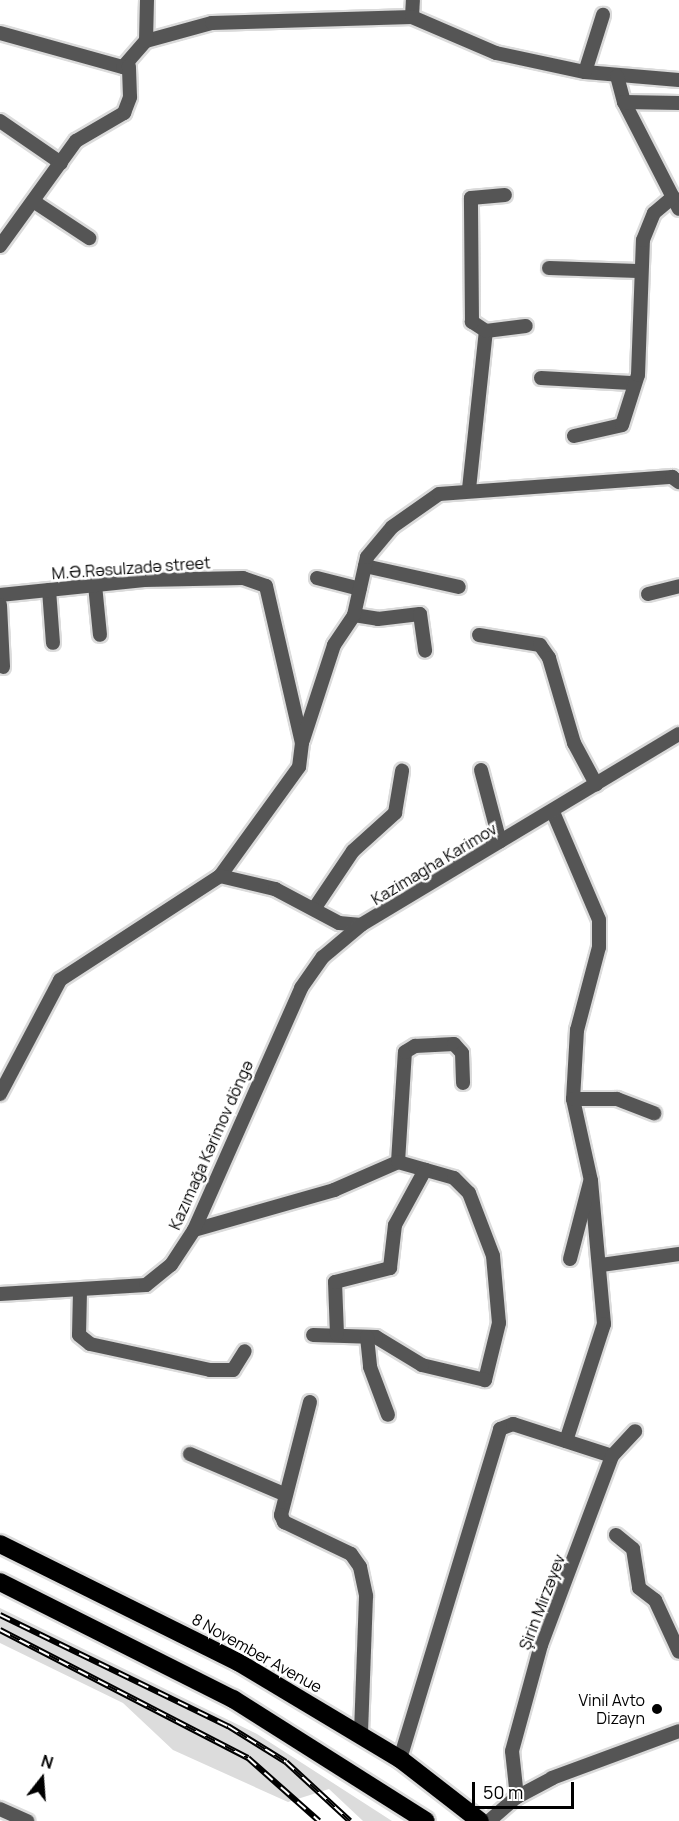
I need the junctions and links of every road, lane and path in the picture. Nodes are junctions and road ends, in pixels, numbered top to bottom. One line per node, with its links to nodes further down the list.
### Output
1 (147, 0): 6 (street)
2 (413, 0): 4 (street)
3 (603, 15): 8 (street)
4 (412, 17): 6 (street); 8 (street)
5 (0, 33): 7 (street)
6 (146, 41): 7 (street)
7 (129, 66): 14 (street)
8 (585, 72): 9 (street)
9 (617, 76): 10 (street); 11 (street)
10 (679, 80)
11 (624, 102): 12 (street); 17 (street)
12 (679, 103)
13 (0, 121): 14 (street)
14 (61, 164): 16 (street)
15 (505, 195): 23 (street)
16 (36, 203): 18 (street); 19 (street)
17 (676, 203): 21 (street)
18 (89, 238)
19 (0, 246)
20 (549, 268): 21 (street)
21 (638, 271): 25 (street)
22 (526, 326): 23 (street)
23 (486, 332): 28 (street)
24 (541, 378): 25 (street)
25 (631, 383): 26 (street)
26 (574, 436)
27 (679, 482): 28 (street)
28 (469, 489): 29 (street)
29 (365, 566): 33 (street); 34 (street)
30 (317, 578): 34 (street)
31 (95, 585): 35 (street, M.Ə.Rəsulzadə street); 40 (street); 46 (street, M.Ə.Rəsulzadə street)
32 (679, 586): 37 (street)
33 (459, 587)
34 (360, 589): 39 (street)
35 (49, 590): 36 (street, M.Ə.Rəsulzadə street); 42 (street)
36 (0, 594)
37 (648, 594)
38 (0, 605): 44 (street)
39 (354, 615): 43 (street); 46 (street)
40 (100, 635)
41 (479, 635): 49 (street)
42 (53, 643)
43 (425, 651)
44 (3, 667)
45 (679, 734): 49 (street, Kazimagha Karimov)
46 (302, 743): 52 (street, M.Ə.Rəsulzadə street)
47 (482, 770): 51 (street)
48 (402, 771): 53 (street)
49 (596, 784): 50 (street, Kazimagha Karimov)
50 (553, 812): 51 (street, Kazimagha Karimov); 57 (street)
51 (500, 842): 54 (street, Kazimagha Karimov)
52 (220, 876): 53 (street, Kazimagha Karimov); 56 (street)
53 (314, 909): 54 (street, Kazimagha Karimov)
54 (361, 925): 62 (street, Kazımağa Kərimov döngə)
55 (463, 1083): 59 (street)
56 (0, 1094)
57 (573, 1099): 58 (street); 61 (street)
58 (654, 1113)
59 (398, 1162): 60 (street); 62 (street)
60 (425, 1170): 68 (street); 70 (street)
61 (591, 1180): 64 (street); 65 (street)
62 (194, 1230): 66 (street, Kazımağa Kərimov döngə)
63 (679, 1254): 65 (street)
64 (570, 1259)
65 (601, 1265): 75 (street)
66 (80, 1291): 67 (street, Kazımağa Kərimov döngə); 71 (street)
67 (0, 1294)
68 (337, 1334): 69 (street); 70 (street)
69 (313, 1335)
70 (367, 1336): 73 (street)
71 (245, 1351)
72 (310, 1402): 78 (street)
73 (388, 1415)
74 (635, 1431): 77 (street, Şirin Mirzəyev)
75 (566, 1441): 77 (street); 85 (street)
76 (190, 1454): 78 (street)
77 (612, 1456): 86 (street, Şirin Mirzəyev)
78 (286, 1495): 84 (street)
79 (616, 1535): 82 (street)
80 (0, 1544): 84 (highway, 8 November Avenue)
81 (0, 1582): 89 (highway)
82 (679, 1652)
83 (679, 1731): 86 (street)
84 (361, 1734): 85 (highway, 8 November Avenue)
85 (400, 1759): 90 (highway, 8 November Avenue)
86 (517, 1797): 91 (street)
87 (0, 1809): 88 (street)
88 (27, 1821)
89 (426, 1821)
90 (480, 1821)
91 (489, 1821)

